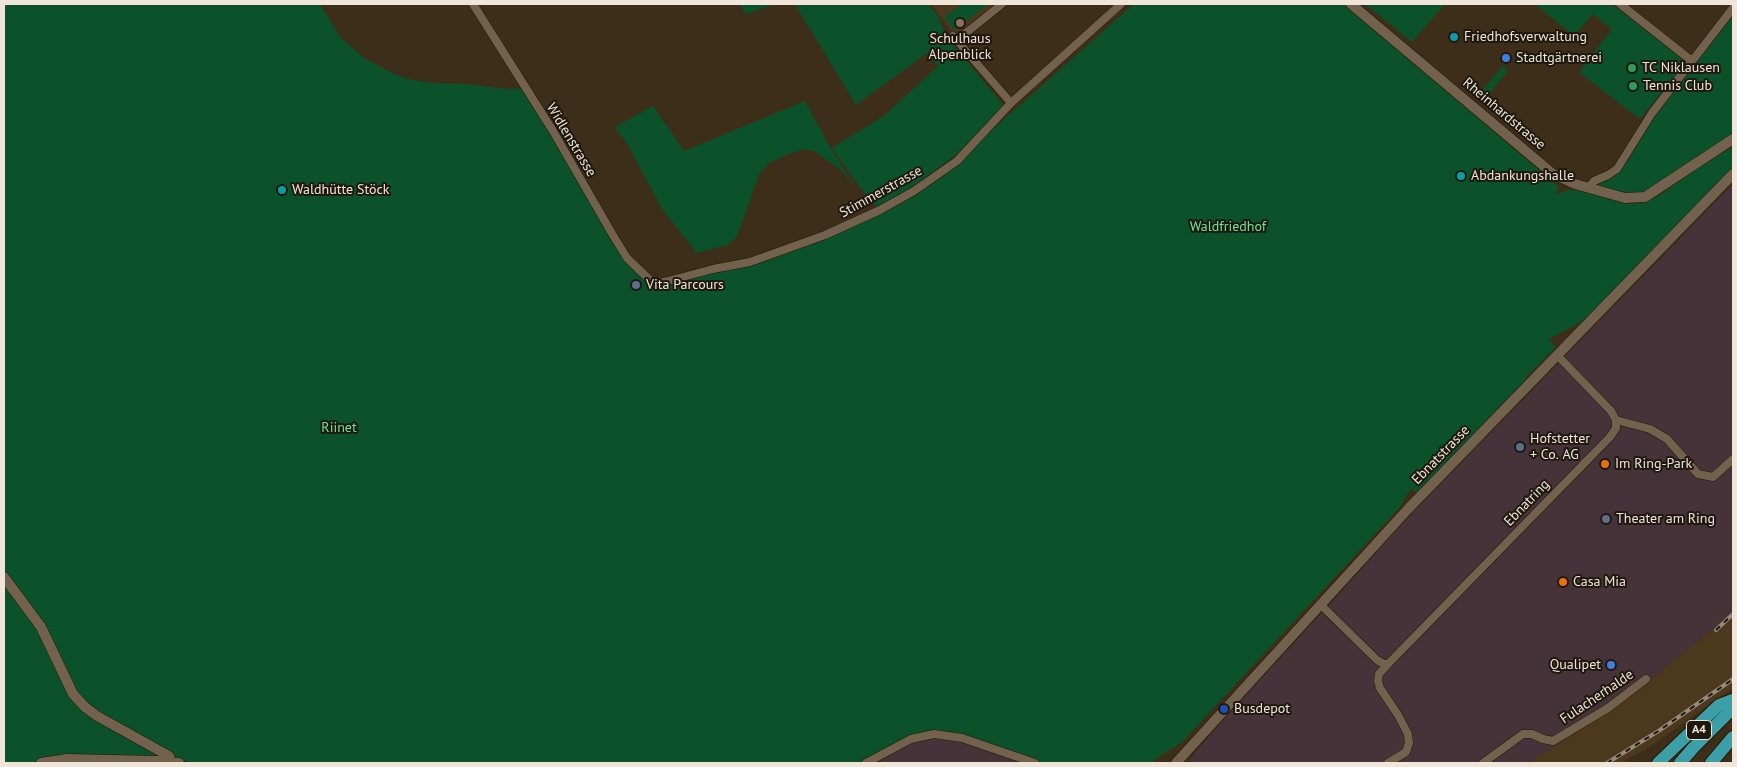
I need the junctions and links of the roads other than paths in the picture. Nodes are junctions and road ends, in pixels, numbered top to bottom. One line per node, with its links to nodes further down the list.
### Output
1 (473, 4): 12 (street, Widlenstrasse)
2 (1002, 4): 8 (street)
3 (1121, 4): 8 (street, Stimmerstrasse)
4 (1351, 4): 11 (street, Rheinhardstrasse)
5 (1620, 4): 7 (street)
6 (1733, 8): 7 (street)
7 (1692, 61): 11 (street)
8 (1010, 103): 12 (street, Stimmerstrasse)
9 (1733, 139): 11 (street, Rheinhardstrasse)
10 (1733, 174): 13 (street, Ebnatstrasse)
11 (1588, 188)
12 (654, 284)
13 (1556, 355): 14 (street); 17 (street, Ebnatstrasse)
14 (1616, 420): 15 (street); 18 (street, Ebnatring)
15 (1733, 459)
16 (4, 577): 22 (street)
17 (1320, 604): 18 (street); 26 (street, Ebnatstrasse)
18 (1388, 664): 27 (street, Ebnatring)
19 (1646, 679): 28 (street, Fulacherhalde)
20 (1733, 702): 29 (highway); 30 (highway, A4); 31 (highway, A4)
21 (1733, 737): 32 (highway)
22 (172, 760): 23 (street)
23 (41, 763)
24 (866, 763): 25 (street)
25 (1035, 763)
26 (1176, 763)
27 (1388, 763)
28 (1483, 763)
29 (1658, 763)
30 (1669, 763)
31 (1680, 763)
32 (1712, 763)

